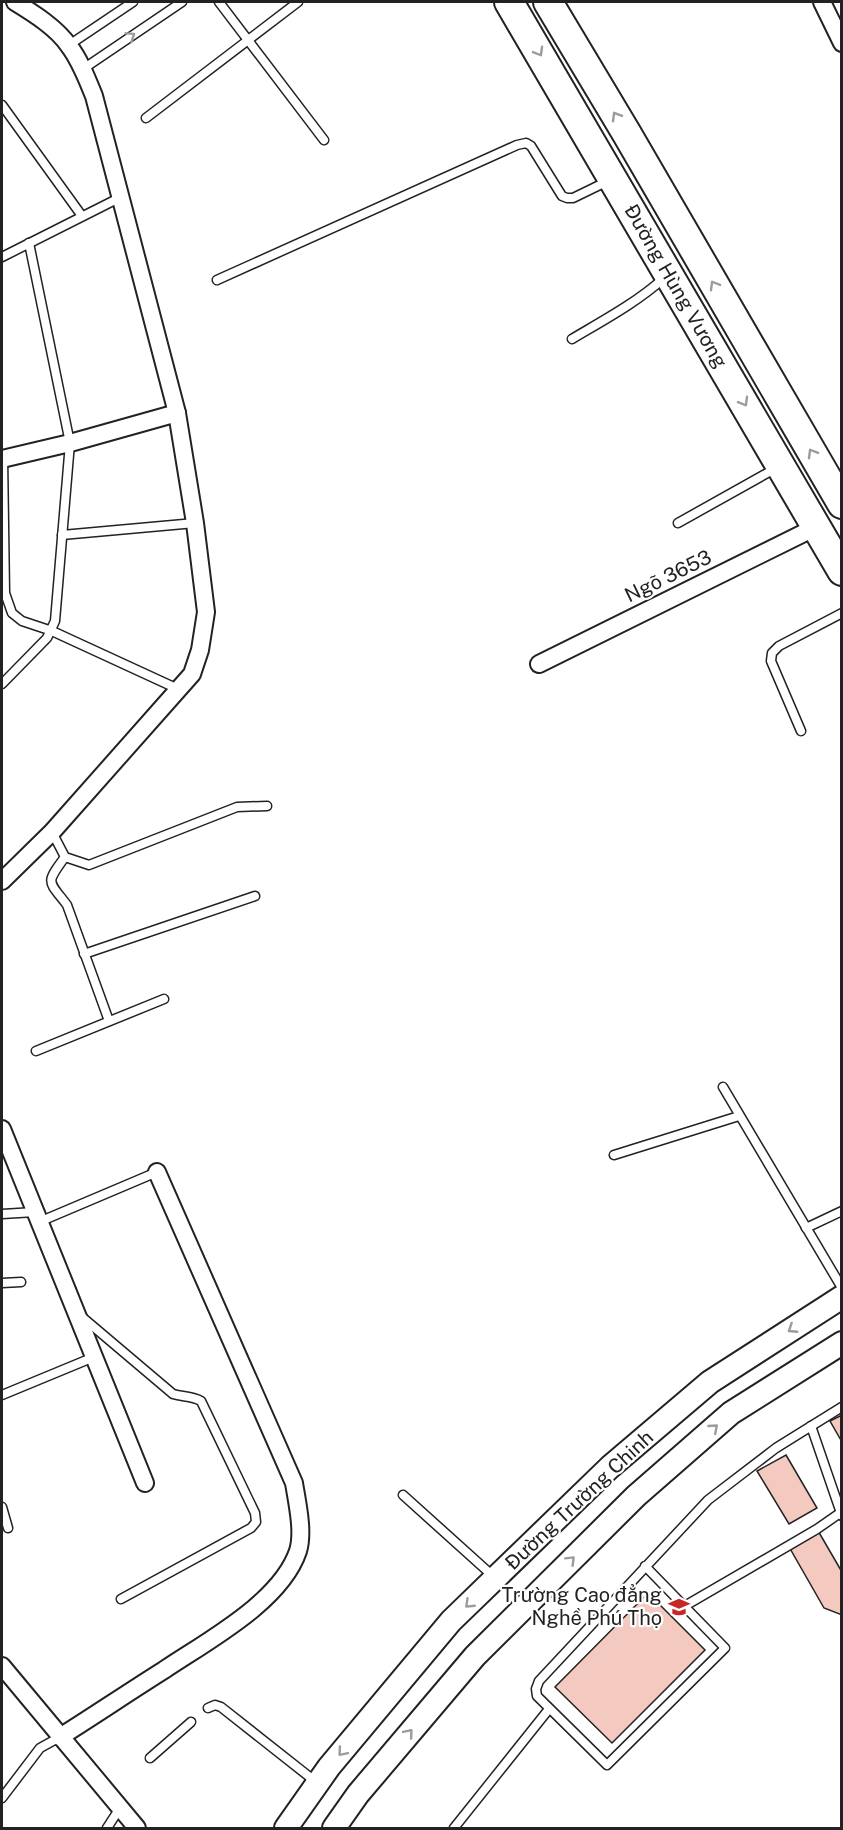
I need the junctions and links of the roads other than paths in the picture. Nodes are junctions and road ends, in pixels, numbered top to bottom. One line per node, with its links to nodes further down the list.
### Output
1 (15, 2): 11 (street)
2 (133, 2): 11 (lane)
3 (182, 2): 12 (lane, one-way to 3)
4 (219, 2): 9 (lane)
5 (298, 2): 9 (lane)
6 (509, 2): 16 (highway, Đường Hùng Vương, one-way to 16)
7 (548, 2): 28 (highway, Đường Hùng Vương, one-way to 7)
8 (822, 2): 10 (street)
9 (248, 39): 14 (lane); 15 (lane)
10 (842, 43)
11 (69, 45): 12 (street)
12 (83, 69): 17 (street)
13 (2, 105): 18 (lane)
14 (146, 118)
15 (324, 140)
16 (613, 178): 21 (highway, Đường Hùng Vương); 22 (lane)
17 (121, 197): 18 (lane); 24 (street)
18 (82, 216): 19 (lane)
19 (30, 243): 20 (lane); 25 (lane)
20 (2, 257)
21 (669, 274): 23 (lane); 27 (highway, Đường Hùng Vương, one-way to 27)
22 (217, 280)
23 (572, 339)
24 (177, 413): 25 (street); 29 (street)
25 (70, 443): 26 (street); 32 (lane)
26 (2, 456): 35 (lane)
27 (781, 465): 30 (lane); 31 (highway, Đường Hùng Vương)
28 (842, 504)
29 (195, 523): 32 (lane); 38 (street)
30 (678, 524)
31 (816, 527): 33 (highway, Đường Hùng Vương); 36 (street, Ngõ 3653)
32 (62, 535): 35 (lane)
33 (842, 571)
34 (842, 613): 39 (lane)
35 (52, 630): 37 (lane); 38 (lane)
36 (539, 664)
37 (2, 684)
38 (178, 689): 41 (street)
39 (801, 731)
40 (267, 806): 42 (lane)
41 (52, 832): 42 (lane); 43 (street)
42 (65, 857): 45 (lane)
43 (2, 881)
44 (255, 896): 45 (lane)
45 (84, 954): 47 (lane)
46 (164, 999): 47 (lane)
47 (109, 1021): 48 (lane)
48 (36, 1051)
49 (723, 1088): 50 (lane)
50 (739, 1116): 52 (lane); 57 (lane)
51 (2, 1129): 56 (street)
52 (614, 1155)
53 (157, 1172): 56 (lane); 81 (street)
54 (842, 1211): 57 (lane)
55 (2, 1214): 56 (lane)
56 (37, 1217): 62 (street)
57 (806, 1228): 60 (lane)
58 (2, 1282): 59 (lane)
59 (21, 1282)
60 (842, 1288)
61 (842, 1297): 74 (main road, Đường Trường Chinh, one-way to 74)
62 (75, 1310): 64 (street); 75 (lane)
63 (842, 1343): 89 (main road, Đường Trường Chinh, one-way to 63)
64 (94, 1357): 65 (lane); 68 (street)
65 (2, 1395)
66 (842, 1407): 67 (lane)
67 (811, 1426): 71 (lane); 73 (lane)
68 (145, 1483)
69 (404, 1495): 74 (lane)
70 (2, 1508): 72 (lane)
71 (841, 1514): 76 (lane)
72 (8, 1528)
73 (645, 1566): 76 (lane); 79 (lane)
74 (495, 1579): 83 (main road, Đường Trường Chinh, one-way to 83)
75 (121, 1599)
76 (683, 1608): 79 (lane)
77 (2, 1666): 81 (street)
78 (208, 1708): 83 (lane)
79 (549, 1709): 90 (lane)
80 (191, 1722): 82 (lane)
81 (60, 1737): 84 (lane); 85 (street)
82 (150, 1758)
83 (317, 1783): 88 (main road, Đường Trường Chinh)
84 (2, 1798)
85 (120, 1808): 86 (lane); 87 (street)
86 (107, 1828)
87 (137, 1828)
88 (286, 1828)
89 (334, 1828)
90 (454, 1828)

